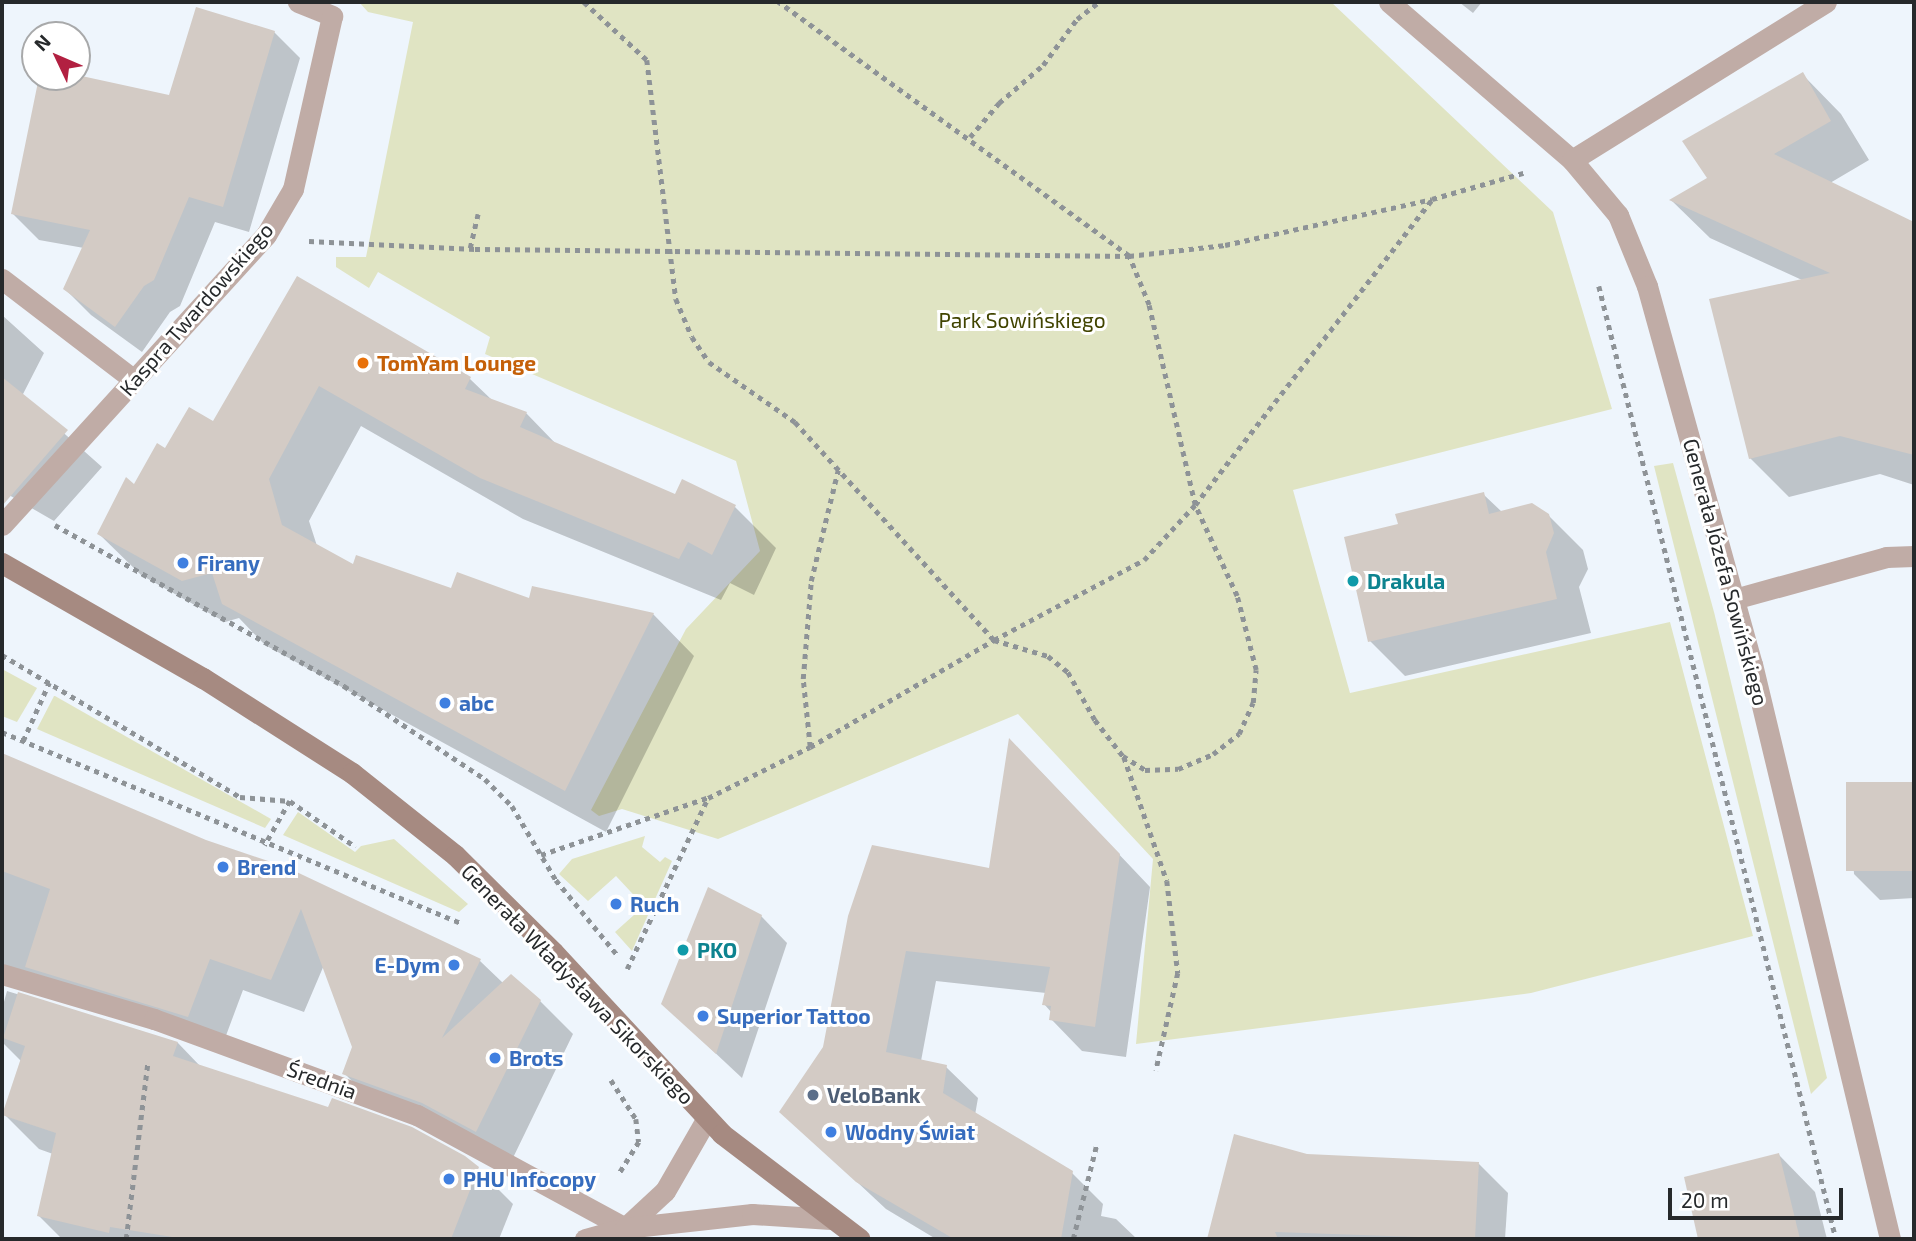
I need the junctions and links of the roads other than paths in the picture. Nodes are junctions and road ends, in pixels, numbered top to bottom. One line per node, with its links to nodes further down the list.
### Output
1 (298, 2): 6 (street, Kaspra Twardowskiego)
2 (1388, 2): 4 (street, Generała Józefa Sowińskiego)
3 (1826, 2): 4 (street)
4 (1572, 160): 10 (street, Generała Józefa Sowińskiego)
5 (2, 279): 6 (street)
6 (134, 380): 7 (street, Kaspra Twardowskiego)
7 (2, 525)
8 (1914, 555): 10 (street)
9 (2, 563): 12 (main road, Generała Władysława Sikorskiego)
10 (1734, 599): 17 (street, Generała Józefa Sowińskiego)
11 (2, 974): 14 (street, Średnia)
12 (707, 1118): 13 (main road, Generała Władysława Sikorskiego); 14 (street)
13 (831, 1219): 14 (street); 16 (main road, Generała Władysława Sikorskiego)
14 (625, 1228): 15 (street)
15 (585, 1239)
16 (860, 1239)
17 (1890, 1239)

